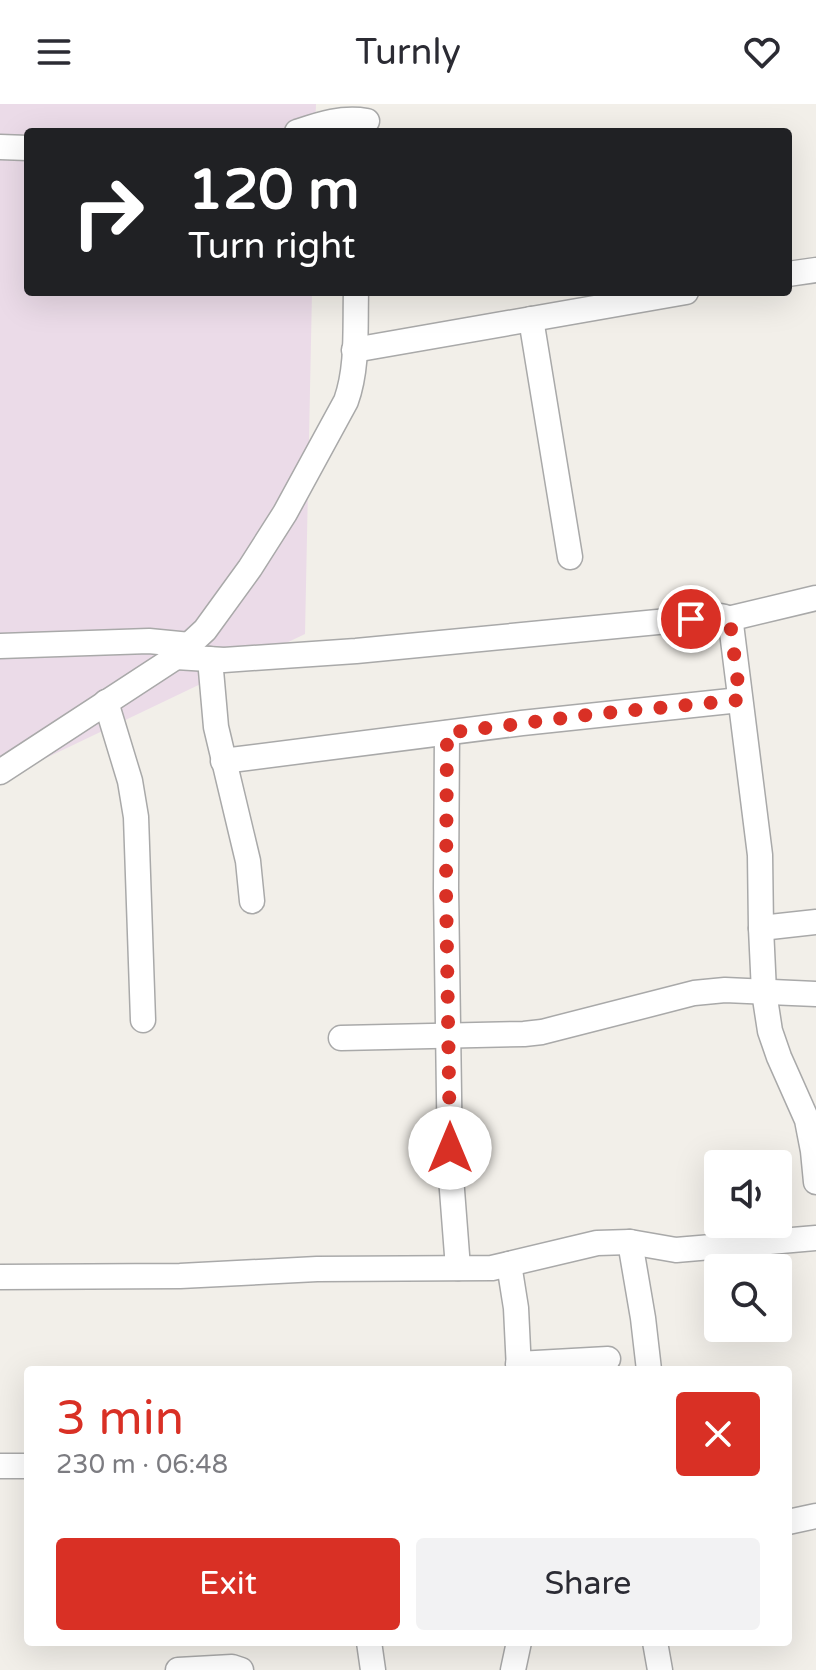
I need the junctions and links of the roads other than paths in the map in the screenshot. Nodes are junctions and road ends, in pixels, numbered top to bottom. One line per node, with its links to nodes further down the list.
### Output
1 (332, 112): 2 (street); 3 (street)
2 (367, 119)
3 (304, 128)
4 (0, 147): 5 (street)
5 (24, 148)
6 (816, 270): 7 (street)
7 (792, 273)
8 (356, 296): 11 (street)
9 (663, 296): 10 (street)
10 (531, 319): 11 (street); 12 (street)
11 (354, 350): 16 (street)
12 (570, 557)
13 (816, 598): 14 (street)
14 (728, 619): 16 (street); 17 (street)
15 (0, 646): 16 (street)
16 (192, 654): 18 (street); 20 (street)
17 (740, 700): 19 (street); 24 (street)
18 (106, 702): 21 (street); 27 (street)
19 (447, 733): 20 (street); 28 (street)
20 (223, 761): 22 (street)
21 (0, 772)
22 (252, 901)
23 (816, 922): 24 (street)
24 (761, 928): 25 (street)
25 (764, 992): 26 (street); 28 (street); 30 (street)
26 (816, 994)
27 (143, 1020)
28 (450, 1036): 29 (street); 35 (street)
29 (341, 1038)
30 (811, 1119): 31 (street)
31 (816, 1182)
32 (816, 1238): 33 (street)
33 (630, 1242): 34 (street); 40 (street)
34 (509, 1264): 35 (street); 38 (street)
35 (458, 1268): 36 (street)
36 (0, 1277)
37 (608, 1359): 39 (street)
38 (518, 1366)
39 (529, 1366)
40 (649, 1366)
41 (0, 1466): 42 (street)
42 (24, 1466)
43 (816, 1516): 44 (street)
44 (792, 1521)
45 (370, 1646): 50 (street)
46 (518, 1646): 51 (street)
47 (656, 1646): 52 (street)
48 (178, 1670): 49 (street)
49 (241, 1670)
50 (373, 1670)
51 (513, 1670)
52 (660, 1670)

